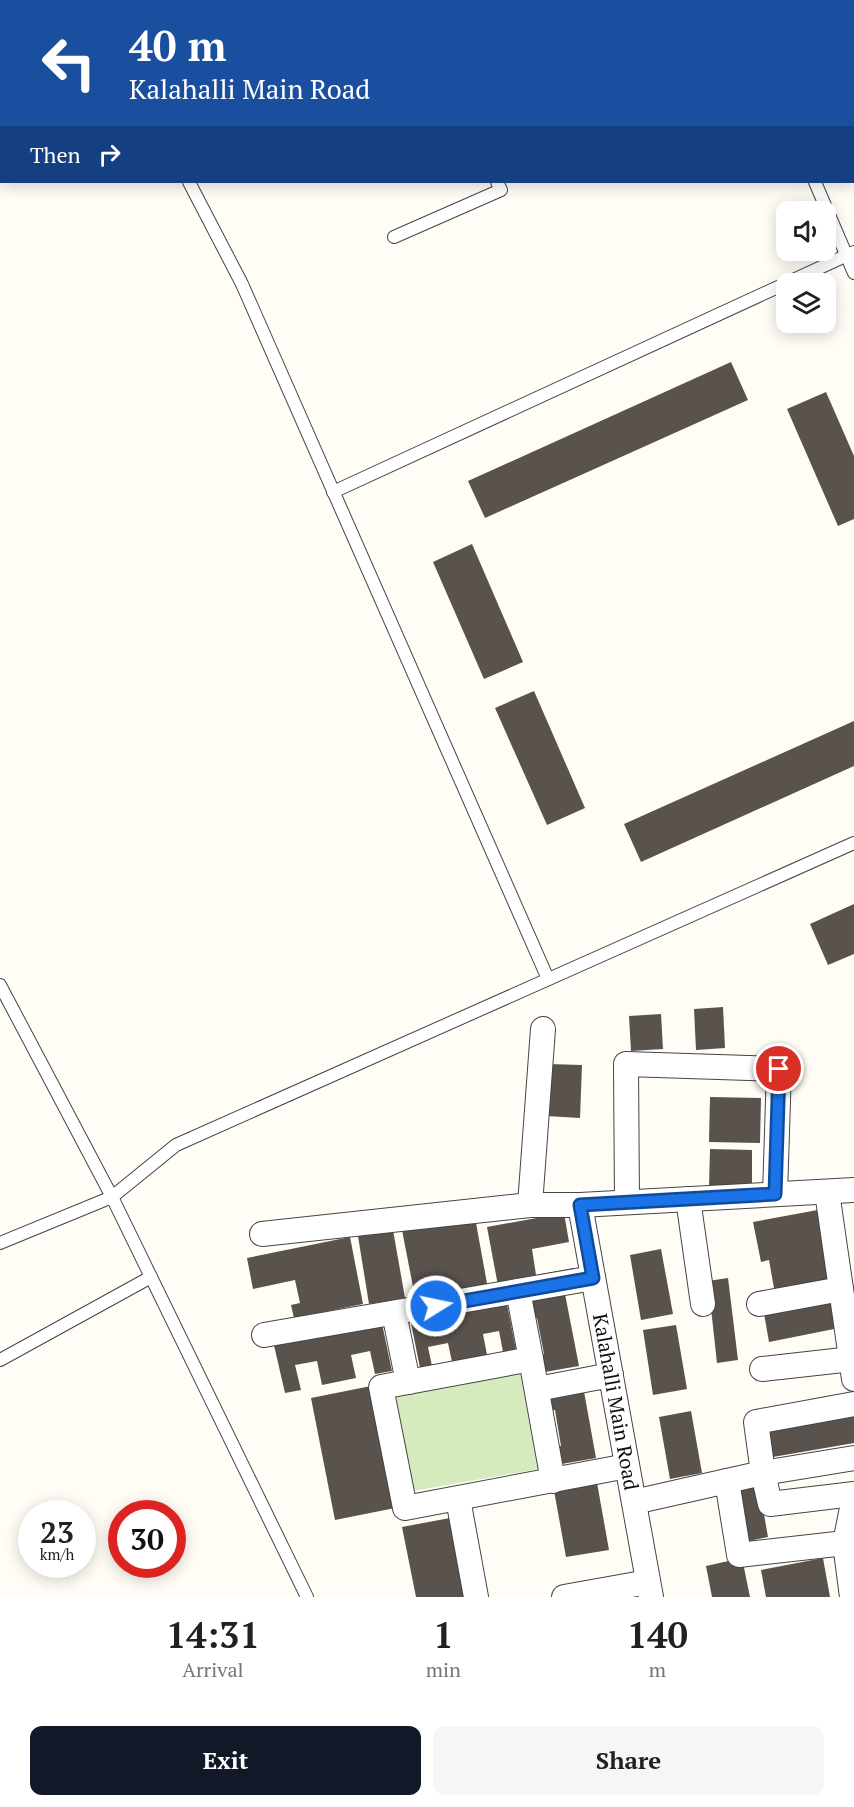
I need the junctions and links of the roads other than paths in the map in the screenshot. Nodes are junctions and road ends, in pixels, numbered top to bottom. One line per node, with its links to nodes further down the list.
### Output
1 (190, 183): 7 (lane)
2 (498, 183): 4 (lane)
3 (815, 183): 5 (lane)
4 (394, 237)
5 (850, 254): 6 (lane); 7 (lane)
6 (854, 273)
7 (333, 492): 9 (lane)
8 (854, 843): 9 (lane)
9 (548, 979): 15 (lane)
10 (0, 985): 15 (lane)
11 (543, 1029): 18 (street)
12 (854, 1191): 13 (street)
13 (827, 1192): 14 (street); 24 (street)
14 (775, 1194): 16 (street); 17 (street)
15 (112, 1197): 21 (lane); 22 (lane)
16 (688, 1199): 17 (street); 26 (street)
17 (627, 1202): 19 (street)
18 (530, 1205): 19 (street); 20 (street)
19 (580, 1205): 23 (street, Kalahalli Main Road)
20 (262, 1234)
21 (0, 1243)
22 (151, 1277): 32 (lane); 48 (lane)
23 (593, 1278): 25 (street); 34 (street, Kalahalli Main Road)
24 (841, 1289): 27 (street); 30 (street)
25 (518, 1291): 28 (street); 31 (street)
26 (704, 1304)
27 (759, 1304)
28 (394, 1313): 29 (street); 35 (street)
29 (264, 1335)
30 (853, 1358): 33 (street)
31 (531, 1359): 35 (street); 36 (street)
32 (0, 1360)
33 (762, 1369)
34 (611, 1375): 36 (street); 39 (street, Kalahalli Main Road)
35 (408, 1382): 44 (street)
36 (537, 1389): 41 (street)
37 (854, 1404): 40 (street)
38 (854, 1458): 40 (street)
39 (627, 1467): 41 (street); 45 (street, Kalahalli Main Road)
40 (764, 1473): 42 (street); 43 (street)
41 (553, 1480): 44 (street)
42 (727, 1481): 45 (street); 46 (street)
43 (854, 1496): 46 (street)
44 (458, 1499): 49 (street)
45 (634, 1502): 47 (street, Kalahalli Main Road)
46 (845, 1543): 51 (street)
47 (650, 1589): 50 (street)
48 (307, 1597)
49 (476, 1597)
50 (564, 1597)
51 (852, 1597)

